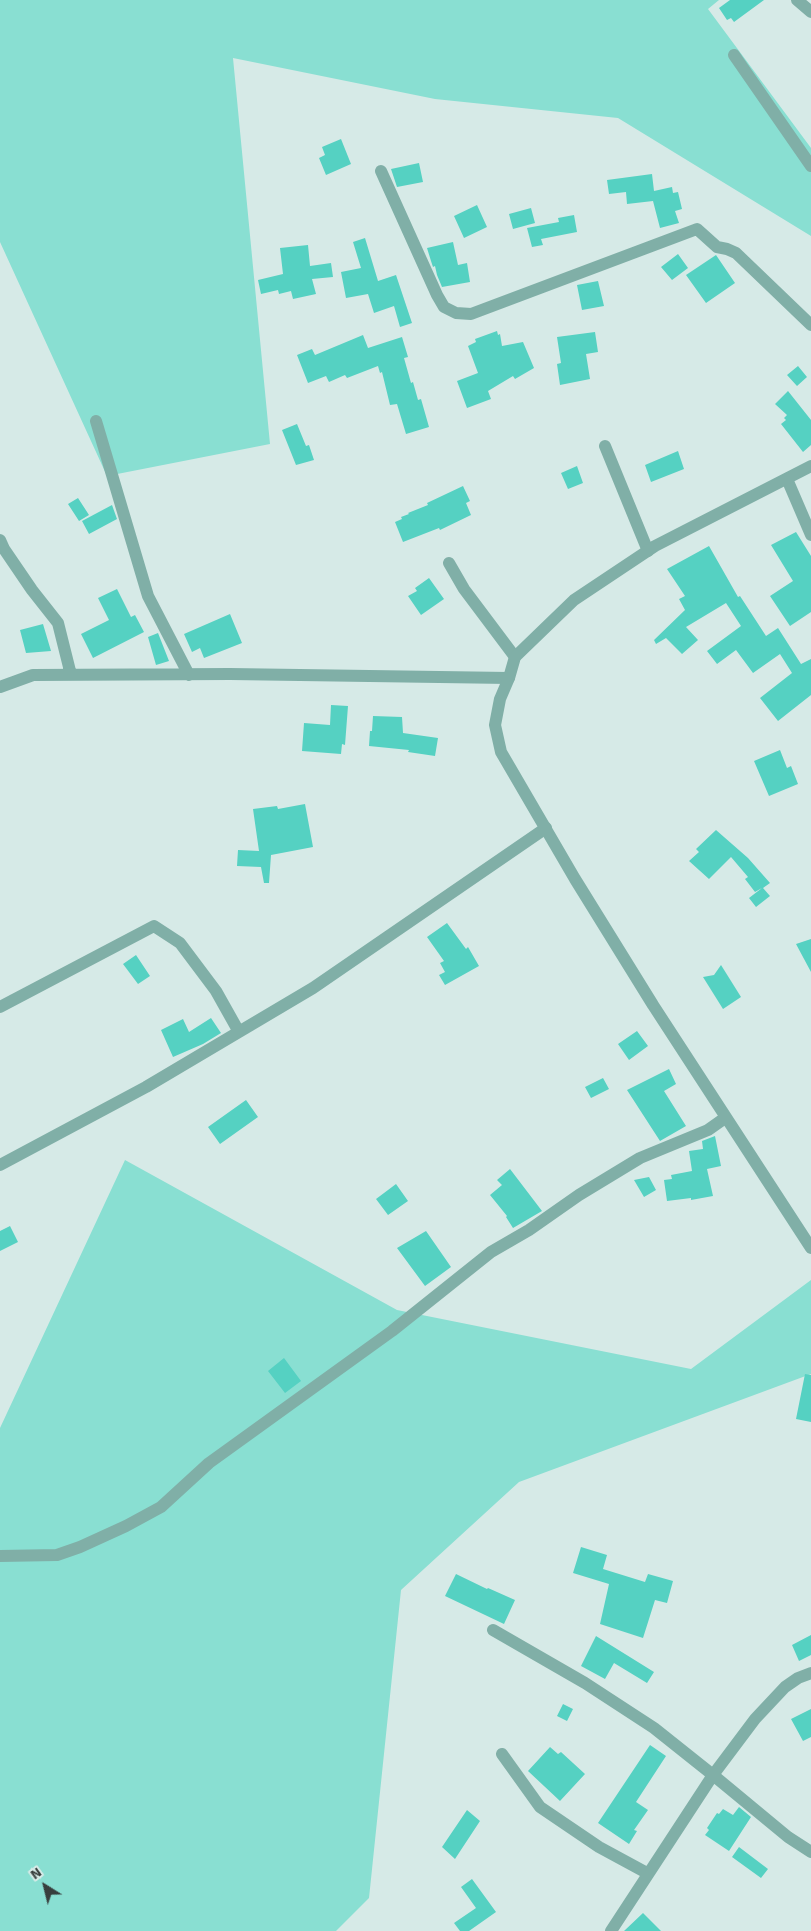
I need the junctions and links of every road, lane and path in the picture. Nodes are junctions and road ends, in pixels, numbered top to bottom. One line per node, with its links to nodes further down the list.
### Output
1 (797, 0): 2 (street)
2 (811, 12)
3 (734, 55): 4 (street)
4 (811, 166)
5 (382, 171): 6 (street)
6 (811, 325)
7 (96, 421): 17 (street)
8 (605, 446): 13 (street)
9 (811, 466): 10 (street)
10 (787, 479): 11 (street); 13 (street)
11 (811, 535)
12 (0, 540): 16 (street)
13 (648, 551): 15 (street)
14 (449, 563): 15 (street)
15 (515, 657): 18 (street)
16 (72, 675): 17 (street); 19 (street)
17 (188, 675): 18 (street)
18 (509, 678): 20 (street)
19 (0, 687)
20 (546, 828): 22 (street); 23 (street)
21 (0, 1006): 22 (street)
22 (239, 1032): 24 (street)
23 (725, 1118): 25 (street); 26 (street)
24 (0, 1165)
25 (811, 1248)
26 (0, 1556)
27 (493, 1630): 30 (street)
28 (811, 1673): 30 (street)
29 (502, 1754): 32 (street)
30 (713, 1775): 31 (street); 32 (street)
31 (811, 1852)
32 (647, 1873): 33 (street)
33 (611, 1931)

